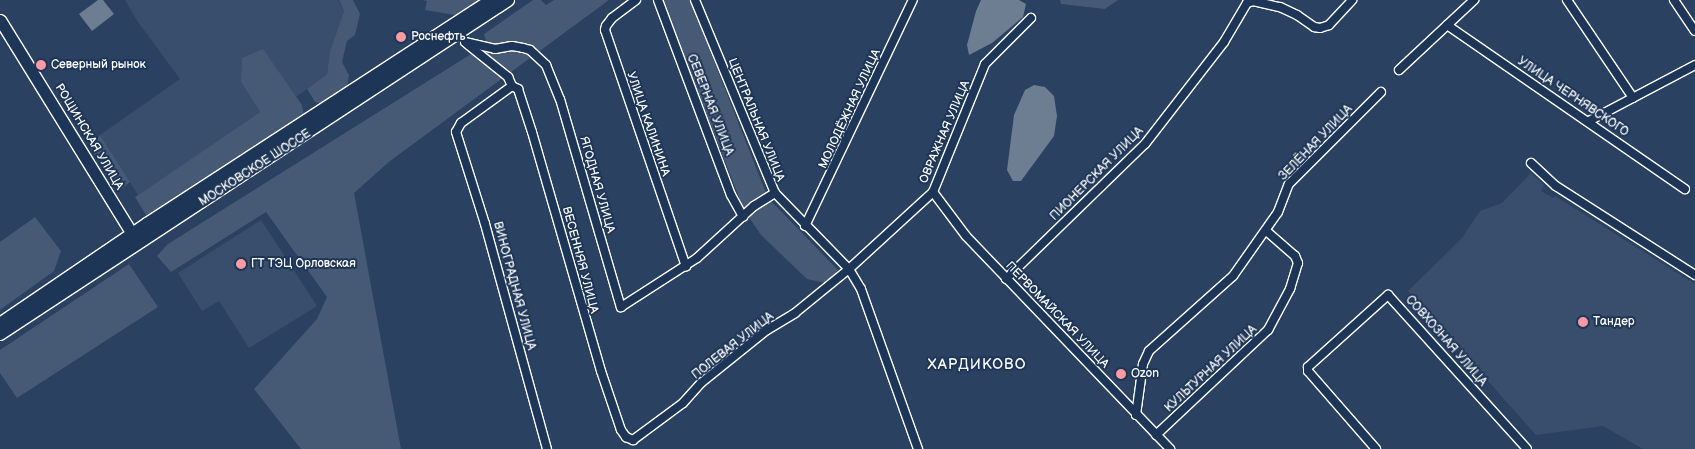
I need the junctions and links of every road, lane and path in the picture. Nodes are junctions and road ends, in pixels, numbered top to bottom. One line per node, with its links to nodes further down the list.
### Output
1 (492, 0): 29 (main road, МОСКОВСКОЕ ШОССЕ)
2 (508, 0): 15 (main road, МОСКОВСКОЕ ШОССЕ)
3 (636, 0): 30 (street, УЛИЦА КАЛИНИНА)
4 (658, 0): 26 (street, СЕВЕРНАЯ УЛИЦА)
5 (695, 0): 25 (street, ЦЕНТРАЛЬНАЯ УЛИЦА)
6 (913, 0): 27 (street, МОЛОДЁЖНАЯ УЛИЦА)
7 (1352, 0): 33 (street, ПИОНЕРСКАЯ УЛИЦА)
8 (1474, 0): 13 (street)
9 (1567, 0): 20 (street)
10 (1674, 0): 14 (street)
11 (1031, 18): 24 (street, ОВРАЖНАЯ УЛИЦА)
12 (0, 20): 29 (main road, РОЩИНСКАЯ УЛИЦА)
13 (1447, 25): 17 (street); 21 (street, УЛИЦА ЧЕРНЯВСКОГО)
14 (1695, 31)
15 (461, 38): 18 (street, ВЕСЕННЯЯ УЛИЦА); 29 (main road, МОСКОВСКОЕ ШОССЕ); 30 (street, ЯГОДНАЯ УЛИЦА)
16 (1695, 64): 20 (street)
17 (1398, 70)
18 (512, 86): 38 (street, ВЕСЕННЯЯ УЛИЦА); 39 (street, ВИНОГРАДНАЯ УЛИЦА)
19 (1381, 92): 28 (street, ЗЕЛЁНАЯ УЛИЦА)
20 (1633, 98): 21 (street)
21 (1589, 121): 23 (street, УЛИЦА ЧЕРНЯВСКОГО)
22 (1531, 163): 32 (street)
23 (1685, 189)
24 (933, 192): 31 (street, ОВРАЖНАЯ УЛИЦА); 33 (street, ПЕРВОМАЙСКАЯ УЛИЦА)
25 (774, 193): 26 (street); 27 (street, ЦЕНТРАЛЬНАЯ УЛИЦА)
26 (743, 217): 30 (street)
27 (805, 226): 31 (street, ЦЕНТРАЛЬНАЯ УЛИЦА)
28 (1266, 231): 36 (street, ЗЕЛЁНАЯ УЛИЦА); 37 (street, КУЛЬТУРНАЯ УЛИЦА)
29 (136, 239): 34 (main road, МОСКОВСКОЕ ШОССЕ); 35 (main road, МОСКОВСКОЕ ШОССЕ)
30 (686, 266)
31 (849, 269): 38 (street, ПОЛЕВАЯ УЛИЦА); 40 (street, ЦЕНТРАЛЬНАЯ УЛИЦА)
32 (1695, 274)
33 (1006, 279): 36 (street, ПЕРВОМАЙСКАЯ УЛИЦА)
34 (0, 324)
35 (0, 334)
36 (1136, 414): 37 (street, ПЕРВОМАЙСКАЯ УЛИЦА)
37 (1156, 435): 41 (street, ПЕРВОМАЙСКАЯ УЛИЦА)
38 (631, 439)
39 (547, 449)
40 (918, 449)
41 (1170, 449)
42 (1376, 449): 43 (street, СОВХОЗНАЯ УЛИЦА)
43 (1527, 449)

